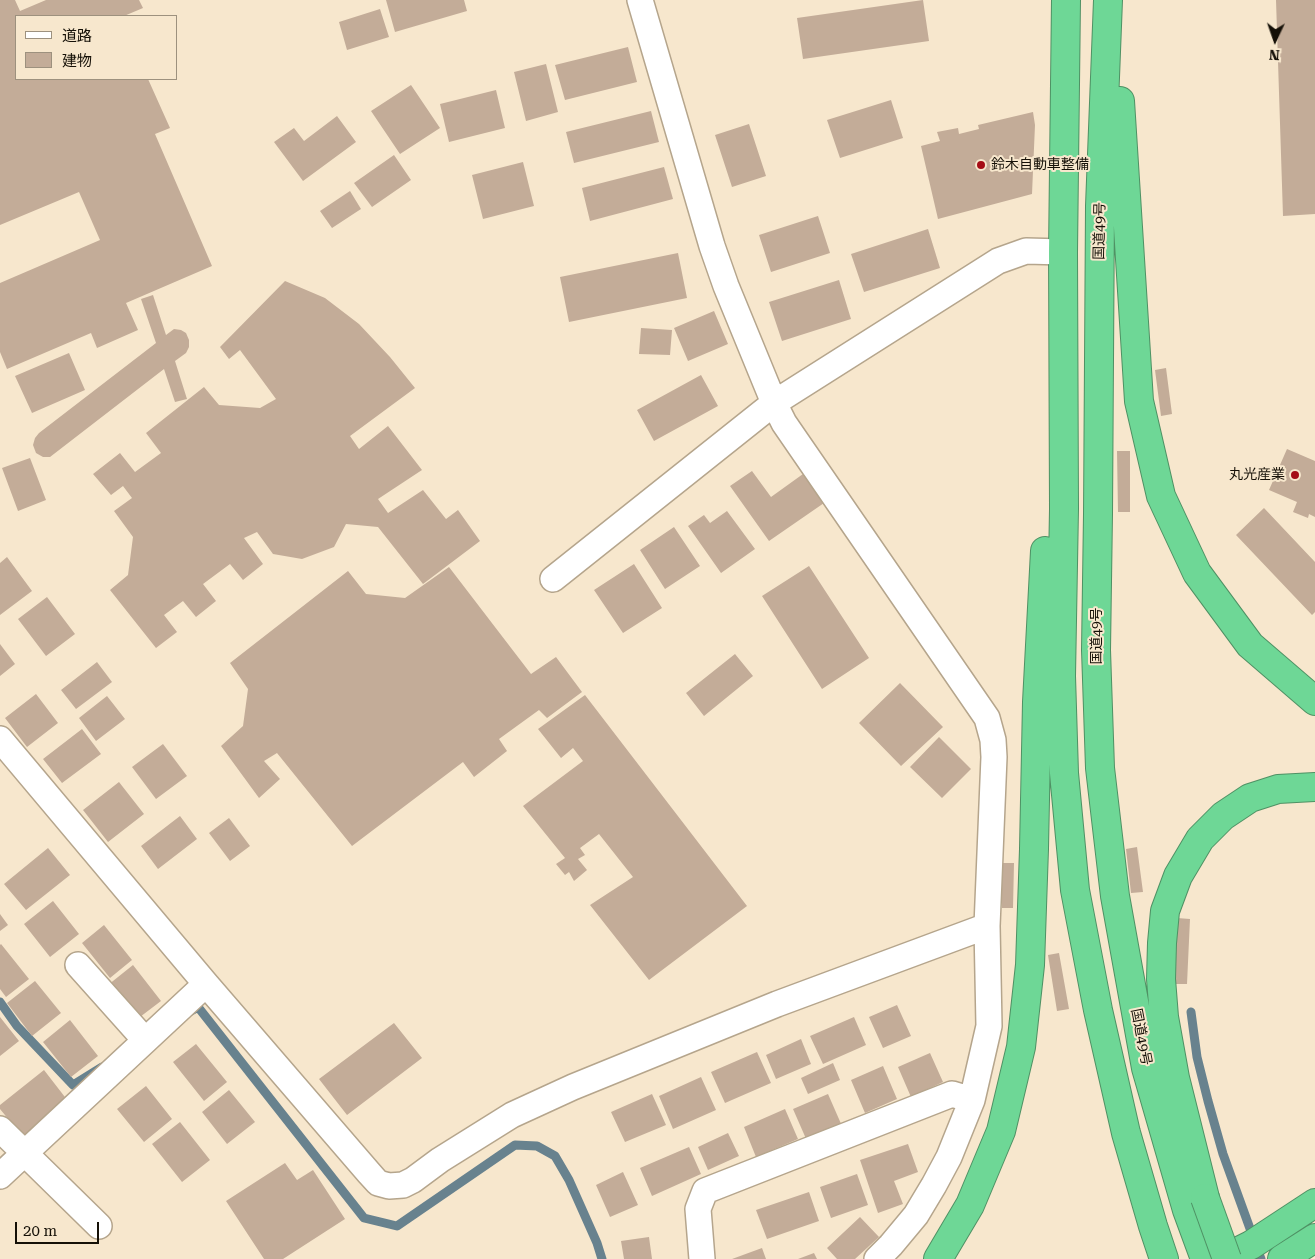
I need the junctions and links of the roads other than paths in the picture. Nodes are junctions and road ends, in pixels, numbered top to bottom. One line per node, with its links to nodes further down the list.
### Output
1 (640, 0): 6 (street)
2 (1066, 0): 5 (highway)
3 (1108, 0): 20 (highway, 国道49号)
4 (1114, 0): 8 (highway)
5 (1063, 252): 6 (street); 25 (highway); 26 (highway)
6 (774, 403): 7 (street); 11 (street)
7 (553, 578)
8 (1315, 701)
9 (0, 740): 13 (street)
10 (1315, 786): 20 (highway)
11 (987, 926): 13 (street); 15 (street)
12 (78, 965): 14 (street)
13 (206, 984): 14 (street)
14 (145, 1040): 17 (street)
15 (972, 1100): 23 (street); 24 (street)
16 (0, 1129): 17 (street)
17 (24, 1152): 18 (street); 21 (street)
18 (0, 1176)
19 (1315, 1202): 28 (highway)
20 (1196, 1204): 27 (highway, 国道49号); 29 (highway, bridge)
21 (99, 1226)
22 (1315, 1238): 30 (highway)
23 (702, 1259)
24 (877, 1259)
25 (938, 1259)
26 (1164, 1259)
27 (1205, 1259)
28 (1223, 1259)
29 (1227, 1259)
30 (1282, 1259)

